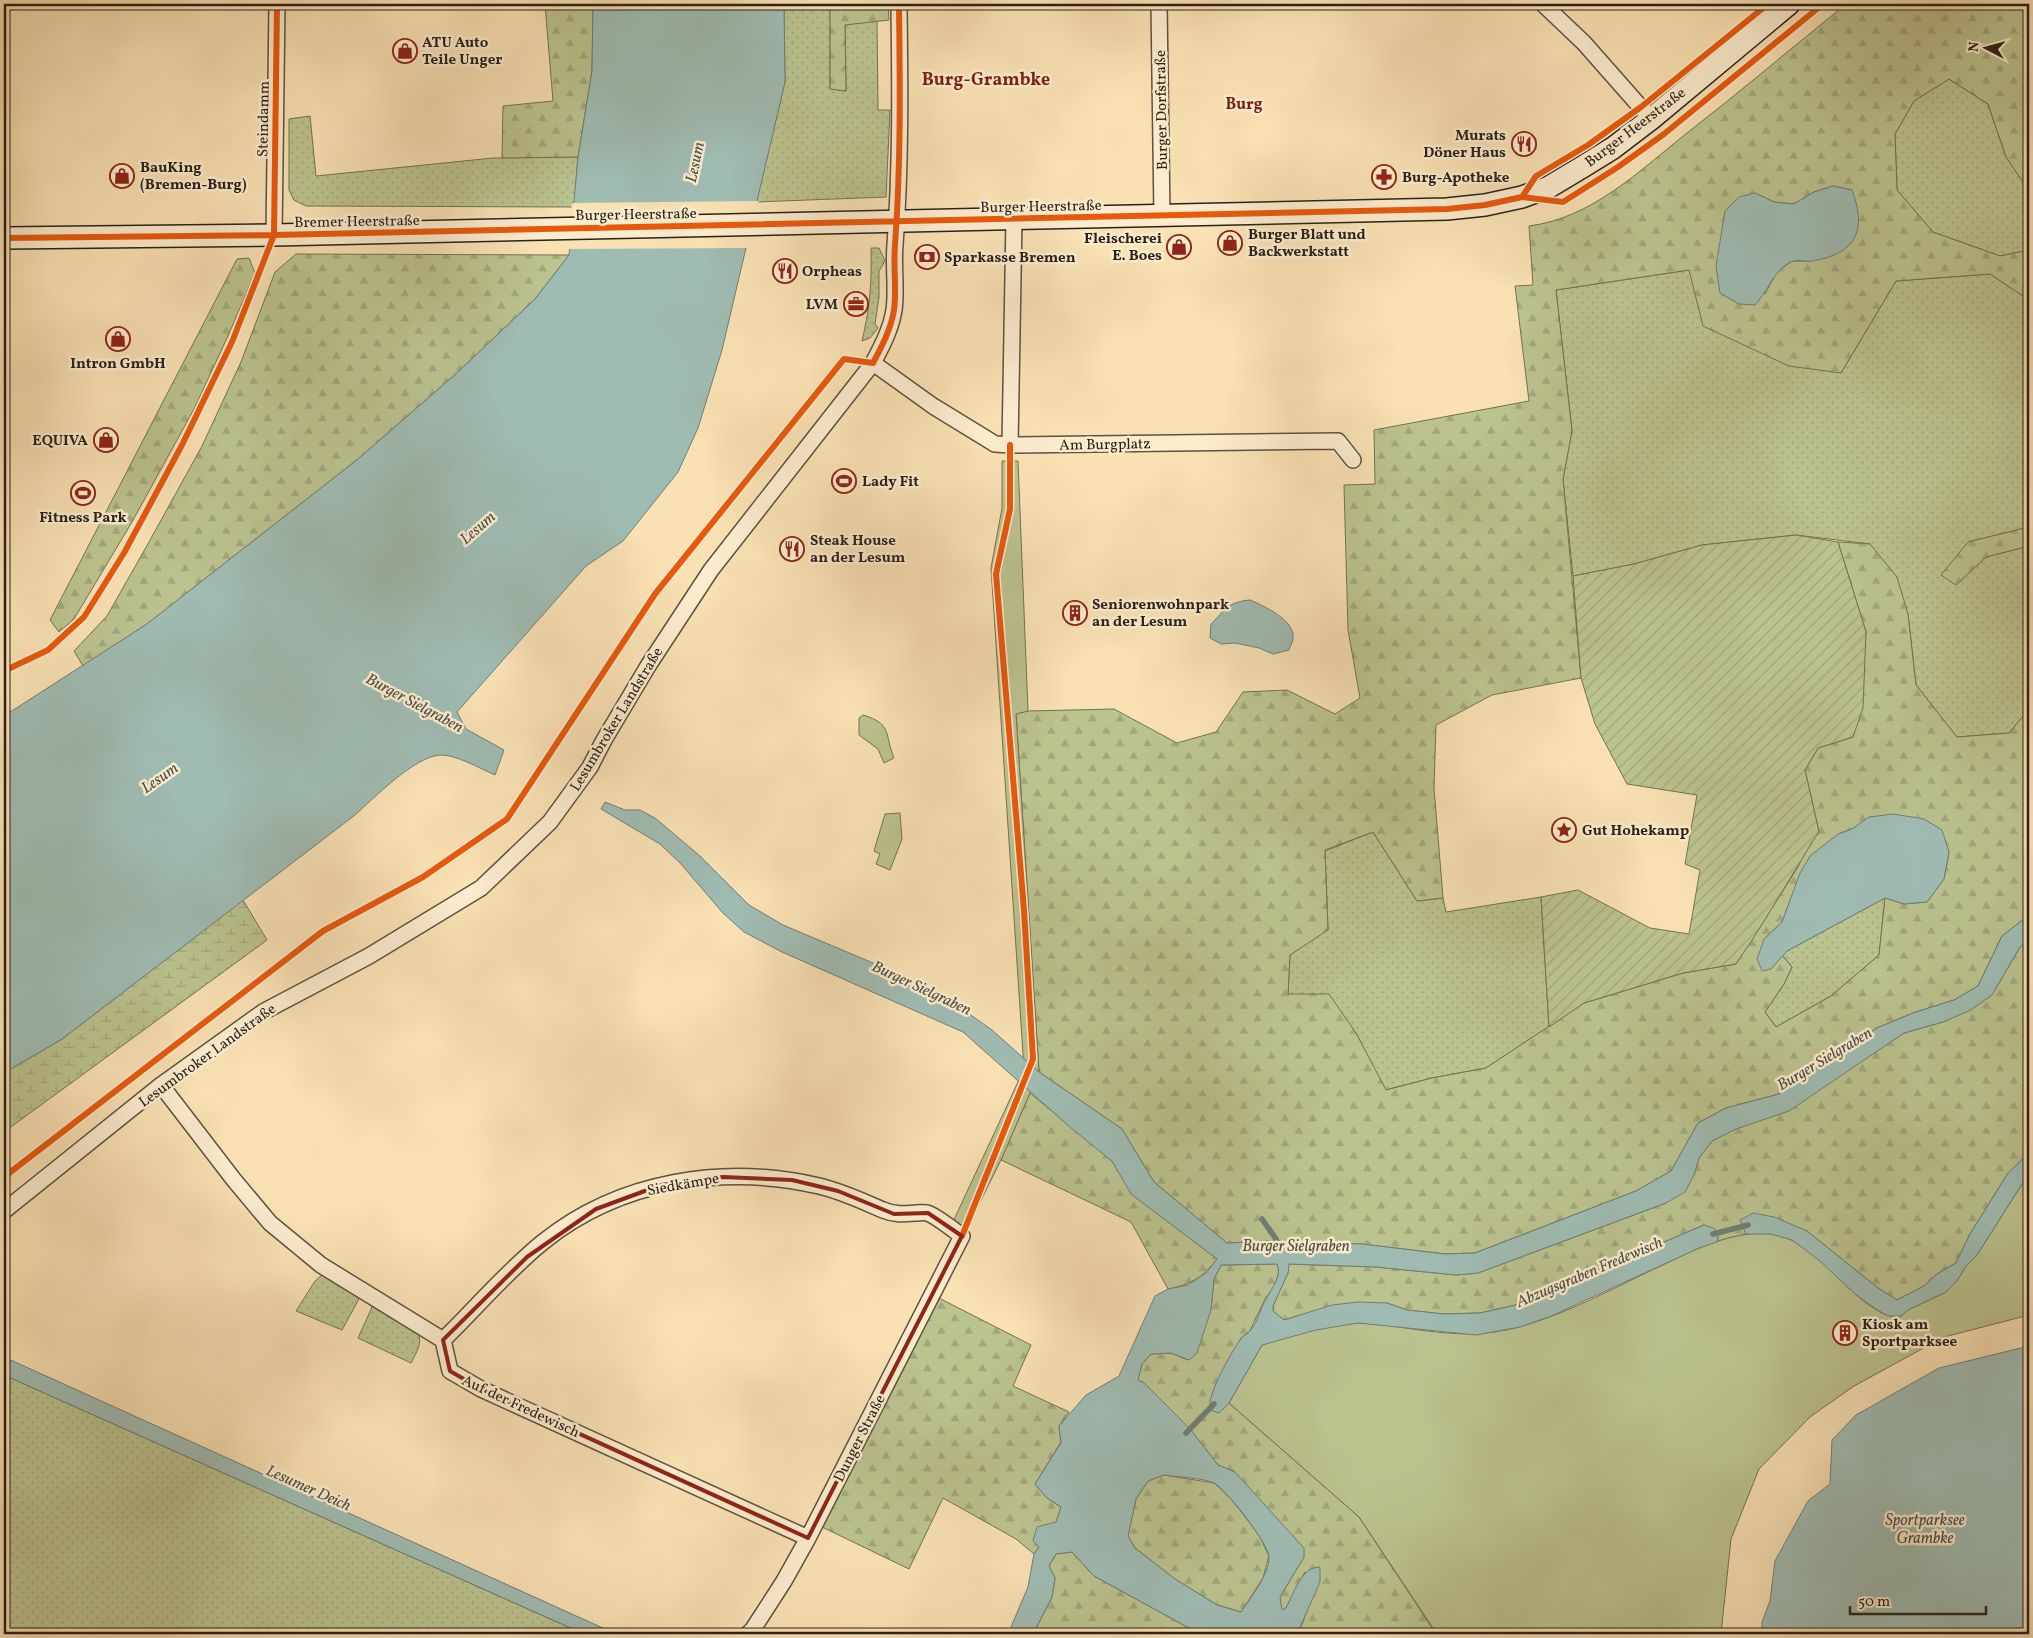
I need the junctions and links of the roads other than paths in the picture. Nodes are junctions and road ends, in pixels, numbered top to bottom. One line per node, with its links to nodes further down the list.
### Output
1 (277, 4): 11 (street, Steindamm)
2 (898, 4): 9 (street, Lesumbroker Landstraße)
3 (1159, 4): 7 (street, Burger Dorfstraße)
4 (1543, 4): 6 (street)
5 (1789, 4): 6 (main road, Burger Heerstraße)
6 (1650, 119): 7 (main road, Burger Heerstraße)
7 (1162, 217): 8 (main road, Burger Heerstraße)
8 (1014, 219): 9 (main road, Burger Heerstraße); 14 (street)
9 (897, 221): 10 (main road, Burger Heerstraße); 13 (street, Lesumbroker Landstraße)
10 (560, 228): 11 (main road, Bremer Heerstraße)
11 (274, 235): 12 (main road, Bremer Heerstraße)
12 (4, 238)
13 (873, 363): 14 (street, Am Burgplatz); 16 (street, Lesumbroker Landstraße)
14 (1010, 446): 15 (street, Am Burgplatz)
15 (1352, 460)
16 (161, 1085): 17 (street, Lesumbroker Landstraße); 19 (street)
17 (4, 1212)
18 (962, 1236): 19 (street, Siedkämpe); 20 (street, Dunger Straße)
19 (443, 1340): 20 (street, Auf der Fredewisch)
20 (808, 1538): 21 (street, Dunger Straße)
21 (748, 1634)

